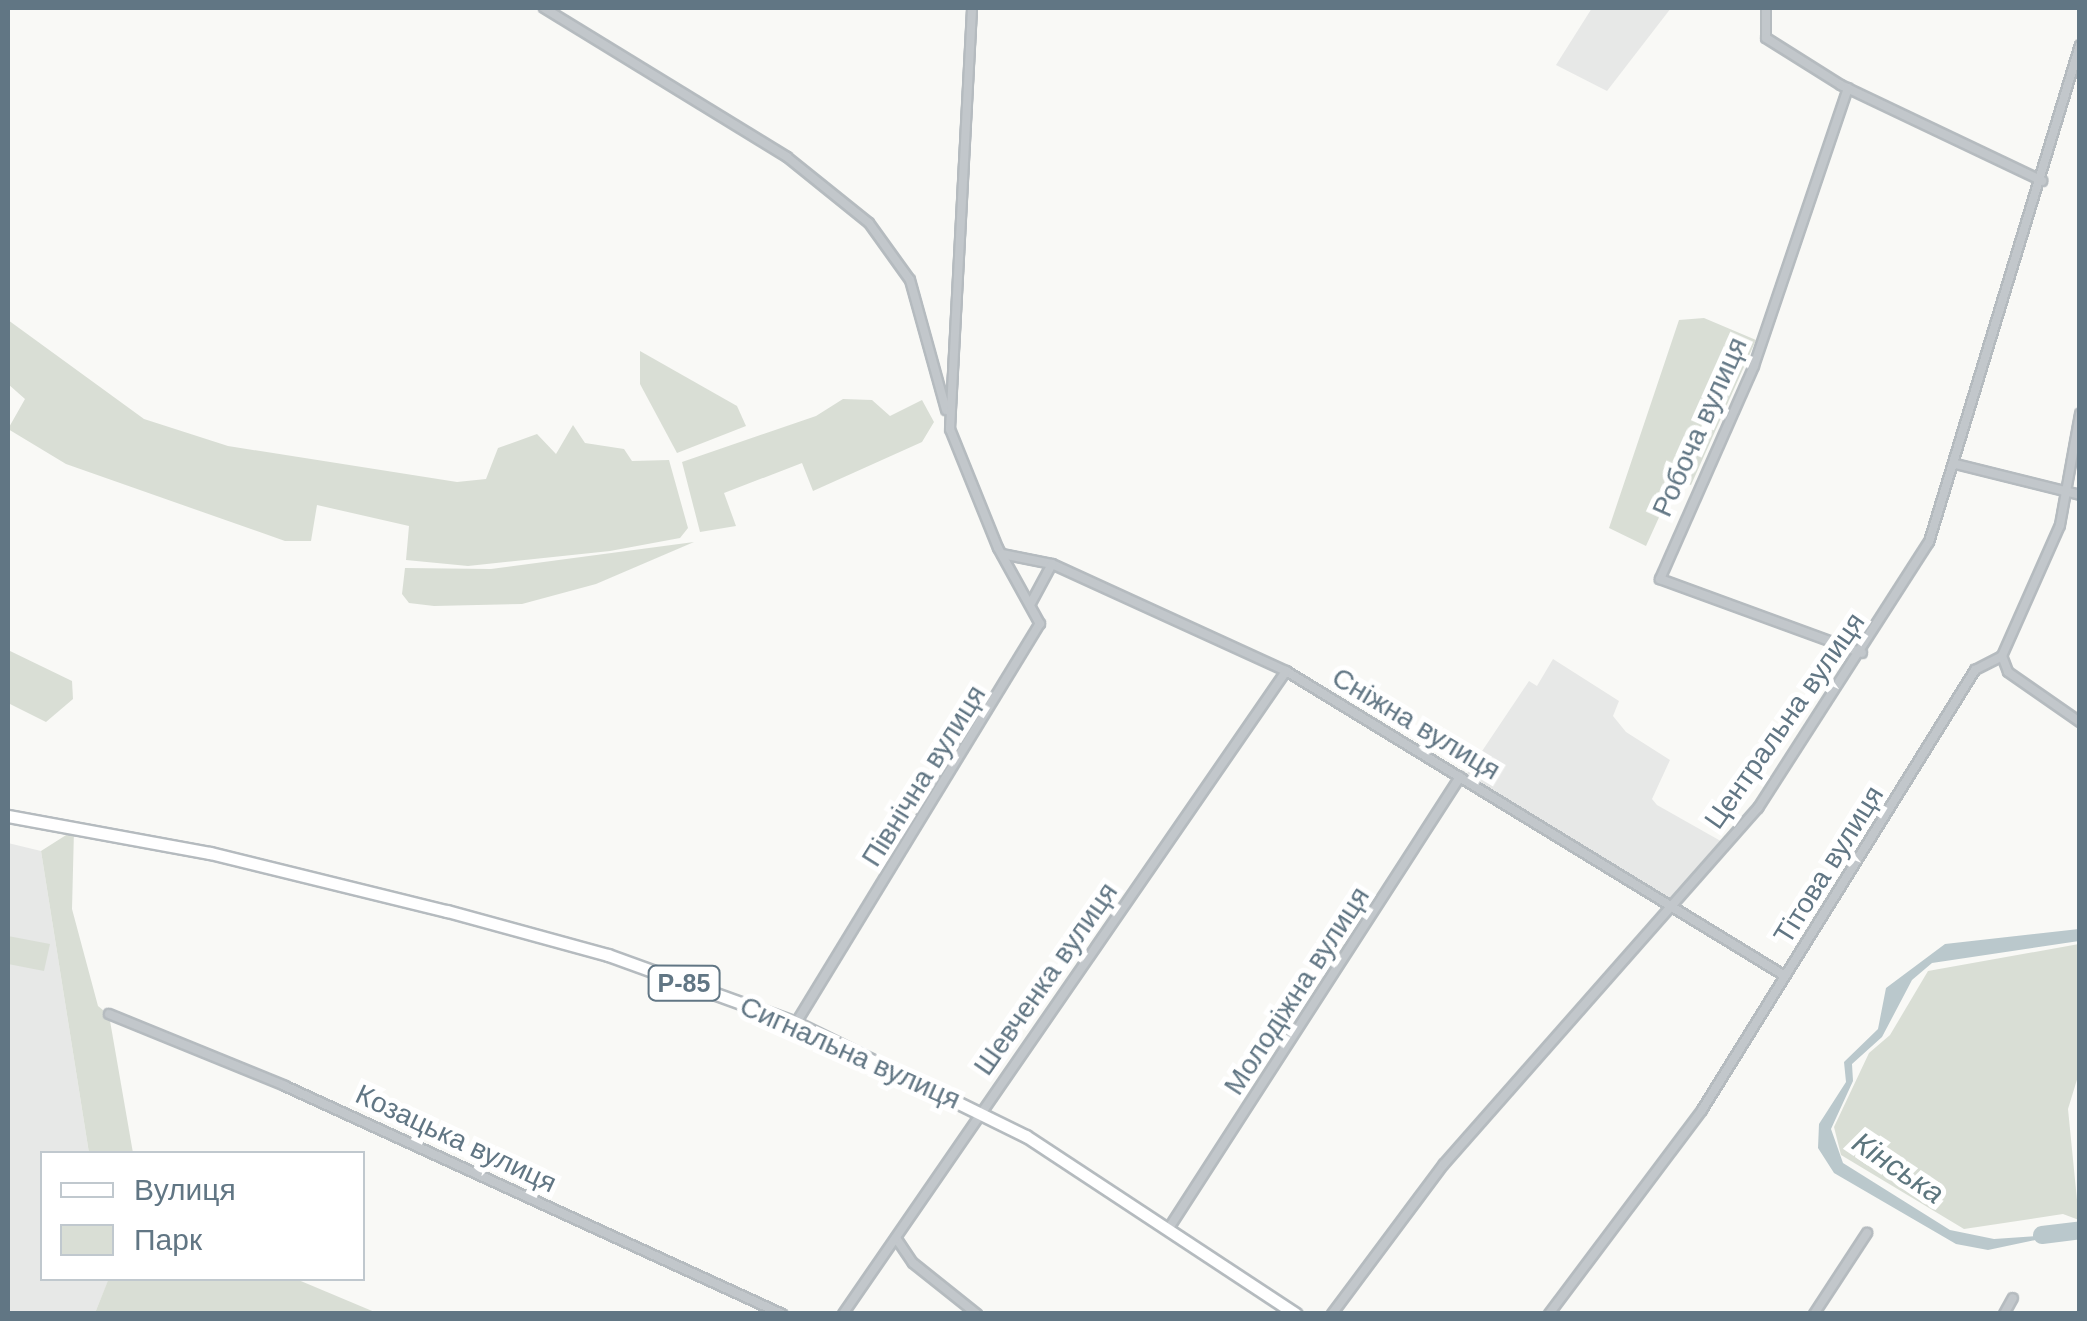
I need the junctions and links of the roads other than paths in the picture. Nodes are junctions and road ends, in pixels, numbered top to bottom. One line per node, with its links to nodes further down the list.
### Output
1 (544, 8): 8 (street)
2 (972, 8): 8 (street)
3 (1766, 8): 5 (street)
4 (2080, 45): 6 (street, Центральна вулиця)
5 (1848, 88): 6 (street); 15 (street, Робоча вулиця)
6 (2042, 181): 9 (street, Центральна вулиця)
7 (2080, 414): 10 (street, Тітова вулиця)
8 (950, 429): 12 (street)
9 (1956, 464): 10 (street); 15 (street, Центральна вулиця)
10 (2064, 490): 11 (street); 16 (street, Тітова вулиця)
11 (2080, 495)
12 (1000, 551): 13 (street, Сніжна вулиця); 14 (street)
13 (1052, 564): 14 (street); 17 (street, Сніжна вулиця)
14 (1031, 603): 24 (street, Північна вулиця)
15 (1862, 653): 21 (street, Центральна вулиця)
16 (2002, 656): 18 (street); 22 (street, Тітова вулиця)
17 (1286, 671): 19 (street, Сніжна вулиця); 25 (street, Шевченка вулиця)
18 (2080, 722)
19 (1460, 777): 21 (street, Сніжна вулиця); 26 (street, Молодіжна вулиця)
20 (8, 816): 24 (main road, Сигнальна вулиця / Р-85)
21 (1674, 910): 22 (street, Сніжна вулиця); 34 (street, Центральна вулиця)
22 (1785, 976): 35 (street, Тітова вулиця)
23 (108, 1014): 30 (street, Козацька вулиця)
24 (796, 1022): 25 (main road, Сигнальна вулиця / Р-85)
25 (981, 1112): 26 (main road, Сигнальна вулиця / Р-85); 28 (street, Шевченка вулиця)
26 (1169, 1228): 33 (main road, Сигнальна вулиця / Р-85)
27 (1867, 1233): 36 (street)
28 (896, 1238): 31 (street, Шевченка вулиця); 32 (street)
29 (2013, 1298): 37 (street)
30 (782, 1314)
31 (842, 1314)
32 (977, 1314)
33 (1296, 1314)
34 (1332, 1314)
35 (1549, 1314)
36 (1814, 1314)
37 (2004, 1314)

